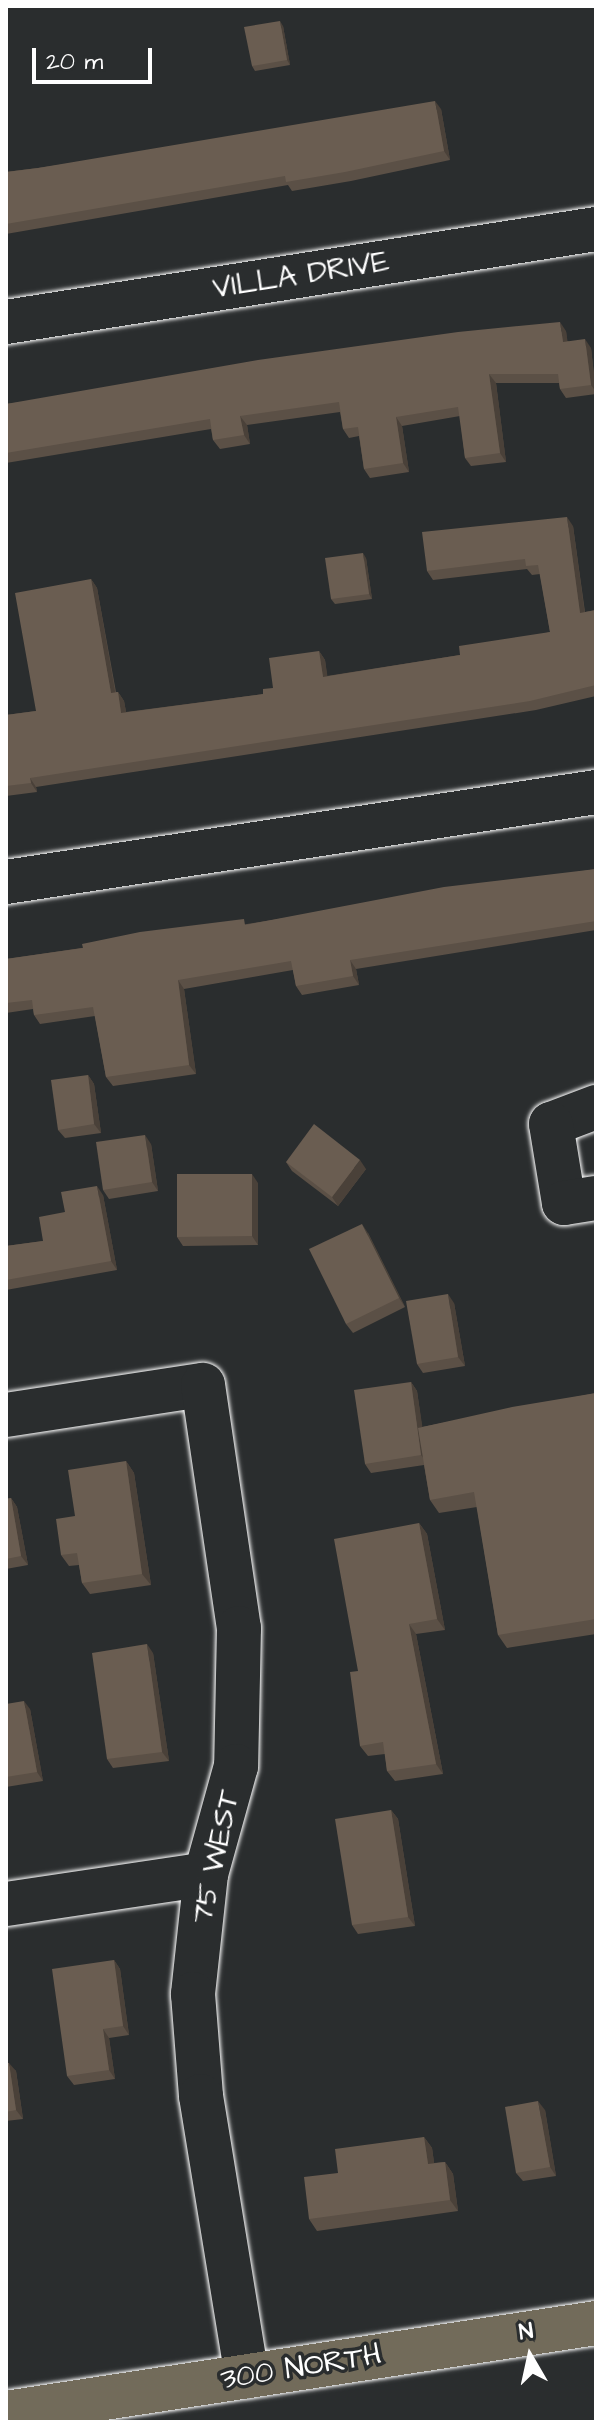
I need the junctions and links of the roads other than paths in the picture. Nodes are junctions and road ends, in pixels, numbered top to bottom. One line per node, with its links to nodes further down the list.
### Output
1 (596, 229): 2 (street, VILLA DRIVE)
2 (6, 322)
3 (596, 792): 4 (street)
4 (6, 882)
5 (596, 1107): 6 (street)
6 (596, 1198)
7 (6, 1415): 8 (street, 75 WEST)
8 (206, 1874): 9 (street); 11 (street, 75 WEST)
9 (6, 1904)
10 (596, 2323): 11 (main road, 300 NORTH)
11 (247, 2376): 12 (main road, 300 NORTH)
12 (6, 2413)

